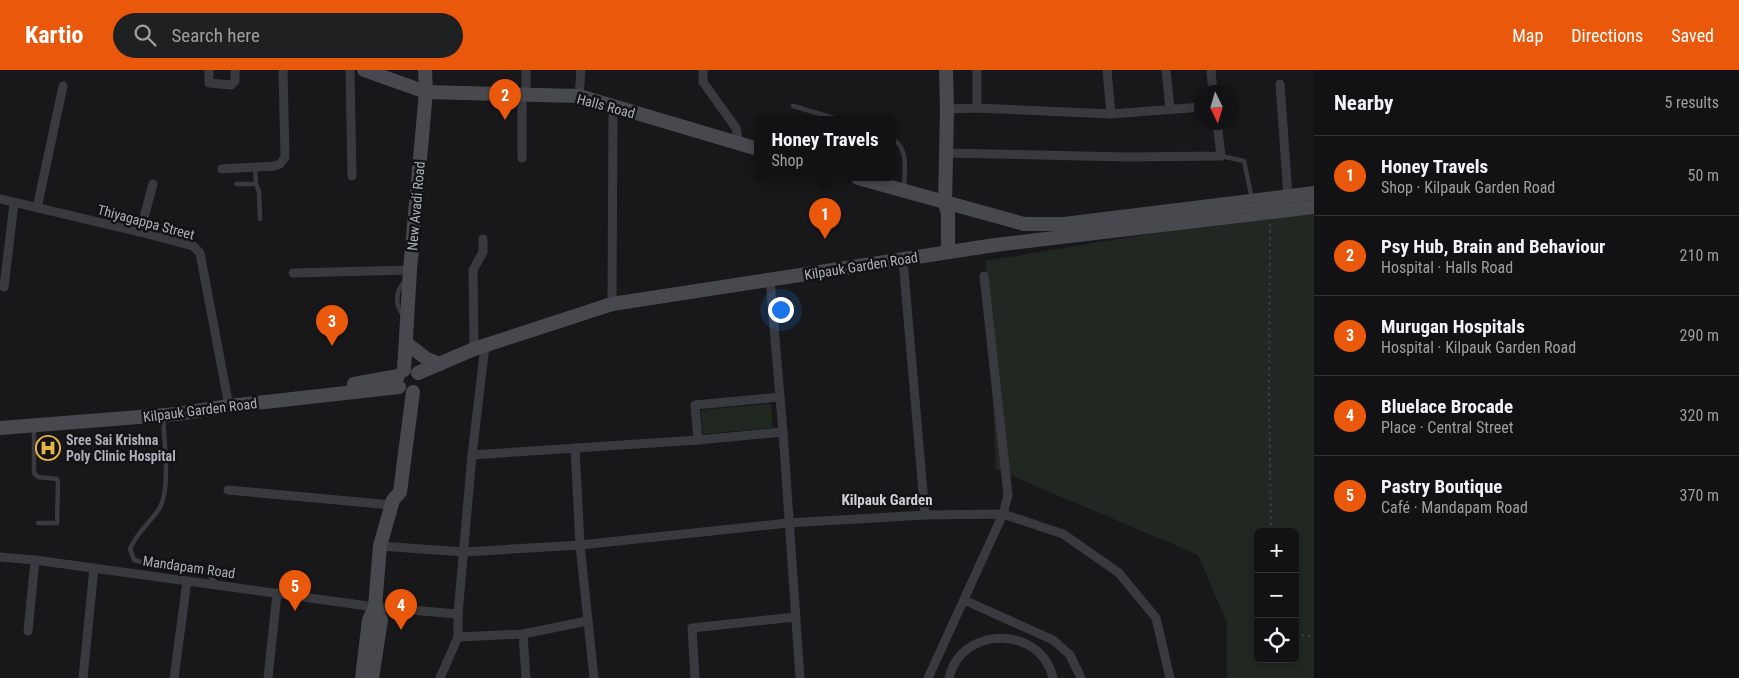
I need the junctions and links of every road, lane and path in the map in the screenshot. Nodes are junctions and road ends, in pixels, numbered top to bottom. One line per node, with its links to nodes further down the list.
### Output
1 (209, 70): 2 (street)
2 (235, 70)
3 (283, 70): 36 (street)
4 (350, 70): 38 (street)
5 (364, 70): 18 (main road, Halls Road)
6 (425, 70): 18 (main road, New Avadi Road)
7 (526, 70): 19 (street)
8 (581, 70): 20 (street)
9 (703, 70): 31 (street)
10 (946, 70): 25 (main road)
11 (977, 70): 23 (street)
12 (1107, 70): 27 (street)
13 (1166, 70): 26 (street)
14 (1211, 71): 16 (street)
15 (1280, 84): 45 (street)
16 (1212, 85)
17 (63, 86): 52 (street)
18 (426, 92): 19 (main road, Halls Road); 61 (main road, New Avadi Road)
19 (524, 95): 20 (main road, Halls Road); 35 (street)
20 (579, 96): 21 (main road, Halls Road)
21 (613, 106): 31 (main road, Halls Road); 65 (street)
22 (793, 106): 28 (lane)
23 (977, 108): 25 (street); 27 (street)
24 (1194, 108): 26 (street)
25 (947, 109): 33 (main road)
26 (1170, 109): 27 (street)
27 (1111, 114)
28 (827, 116)
29 (1218, 130): 34 (street)
30 (896, 142): 43 (lane)
31 (740, 144): 32 (main road, Halls Road)
32 (754, 148)
33 (946, 153): 34 (street); 49 (main road)
34 (1221, 156): 47 (lane)
35 (522, 158)
36 (255, 167): 37 (street); 42 (lane)
37 (222, 169)
38 (352, 176)
39 (869, 181): 43 (main road)
40 (153, 184): 55 (street)
41 (236, 184): 42 (lane)
42 (256, 184): 53 (lane)
43 (904, 191): 49 (main road)
44 (1314, 194): 45 (main road, Kilpauk Garden Road)
45 (1288, 196): 50 (main road, Kilpauk Garden Road)
46 (0, 199): 48 (street, Thiyagappa Street)
47 (1253, 200): 50 (main road, Kilpauk Garden Road); 54 (main road, Kilpauk Garden Road)
48 (14, 203): 52 (street, Thiyagappa Street); 64 (street)
49 (945, 203): 54 (main road, Kilpauk Garden Road); 58 (main road)
50 (1270, 207): 51 (main road, Kilpauk Garden Road); 57 (main road, Kilpauk Garden Road); 86 (path)
51 (1314, 207)
52 (37, 208): 55 (street, Thiyagappa Street)
53 (260, 219)
54 (1024, 224): 57 (main road)
55 (140, 232): 71 (street, Thiyagappa Street)
56 (483, 239): 67 (street)
57 (1020, 242): 58 (main road, Kilpauk Garden Road)
58 (948, 252): 59 (main road, Kilpauk Garden Road)
59 (903, 260): 63 (main road, Kilpauk Garden Road); 82 (street)
60 (293, 273): 61 (street)
61 (410, 274): 66 (main road, New Avadi Road)
62 (984, 276): 83 (street)
63 (770, 280): 65 (main road, Kilpauk Garden Road); 70 (street)
64 (4, 288)
65 (612, 304): 67 (main road, Kilpauk Garden Road)
66 (406, 343): 68 (main road); 69 (main road, New Avadi Road)
67 (480, 348): 68 (main road, Kilpauk Garden Road); 79 (street)
68 (440, 364): 69 (main road, Kilpauk Garden Road)
69 (407, 380): 71 (main road, Kilpauk Garden Road); 81 (main road, New Avadi Road)
70 (780, 397): 76 (street); 77 (street)
71 (228, 401): 72 (main road, Kilpauk Garden Road); 73 (main road, Kilpauk Garden Road)
72 (162, 415): 74 (main road, Kilpauk Garden Road); 94 (lane)
73 (0, 420)
74 (34, 426): 75 (main road, Kilpauk Garden Road); 84 (lane)
75 (0, 428)
76 (784, 432): 77 (street); 85 (street)
77 (698, 440): 78 (street)
78 (575, 448): 79 (street); 87 (street)
79 (472, 455): 89 (street)
80 (228, 490): 81 (street)
81 (393, 502): 88 (main road, New Avadi Road)
82 (925, 514): 83 (street); 85 (street)
83 (1002, 514): 96 (street); 121 (street)
84 (38, 523)
85 (788, 523): 87 (street); 99 (street)
86 (1272, 528)
87 (580, 545): 89 (street); 100 (street)
88 (380, 546): 89 (street); 97 (main road, New Avadi Road)
89 (464, 552): 98 (street)
90 (0, 557): 91 (street, Mandapam Road)
91 (35, 560): 92 (street, Mandapam Road); 101 (street)
92 (94, 568): 93 (street, Mandapam Road); 108 (street)
93 (187, 581): 94 (street, Mandapam Road); 109 (street)
94 (218, 585): 95 (street, Mandapam Road)
95 (277, 593): 97 (street, Mandapam Road); 110 (street)
96 (964, 600): 106 (street); 120 (street)
97 (375, 607): 98 (street, Mandapam Road); 111 (main road, New Avadi Road); 112 (main road, New Avadi Road)
98 (458, 614): 105 (street)
99 (795, 617): 116 (street); 117 (street)
100 (587, 621): 102 (street); 115 (street)
101 (28, 631)
102 (523, 634): 105 (street); 114 (street)
103 (1299, 635): 104 (path)
104 (1314, 636)
105 (458, 637): 113 (street)
106 (935, 663): 107 (street); 118 (street)
107 (950, 674): 119 (street)
108 (83, 678)
109 (174, 678)
110 (268, 678)
111 (362, 678)
112 (372, 678)
113 (440, 678)
114 (526, 678)
115 (594, 678)
116 (695, 678)
117 (800, 678)
118 (928, 678)
119 (1053, 678)
120 (1081, 678)
121 (1170, 678)

